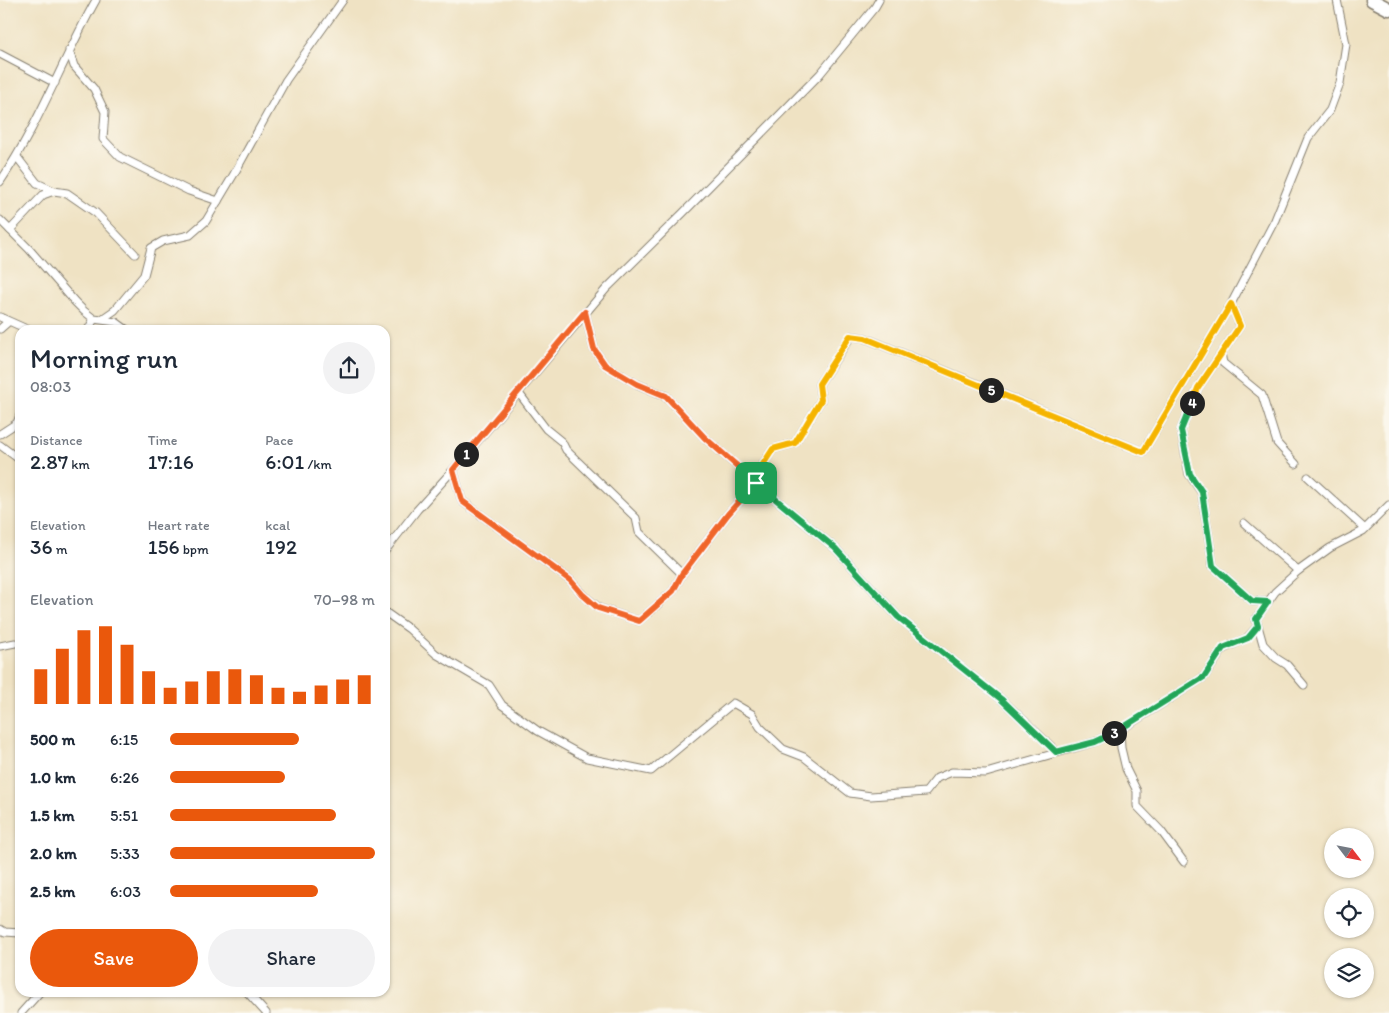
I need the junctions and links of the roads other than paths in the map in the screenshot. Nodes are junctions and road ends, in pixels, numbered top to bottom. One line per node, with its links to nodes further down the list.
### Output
1 (96, 0): 7 (street)
2 (343, 0): 13 (street)
3 (879, 0): 18 (street)
4 (1337, 0): 17 (street)
5 (1372, 0): 6 (highway)
6 (1389, 9)
7 (69, 50): 9 (street); 13 (street)
8 (0, 54): 9 (street)
9 (55, 83): 10 (street)
10 (17, 157): 11 (street); 12 (street)
11 (0, 182)
12 (54, 191): 15 (street); 16 (street)
13 (218, 201): 20 (street)
14 (0, 220): 15 (street)
15 (10, 230): 20 (street)
16 (135, 254)
17 (1231, 304): 26 (street); 35 (street)
18 (585, 312): 27 (street); 35 (street)
19 (0, 317): 21 (street)
20 (98, 319): 23 (street); 24 (street)
21 (8, 322): 22 (street); 25 (street)
22 (16, 325)
23 (93, 325)
24 (120, 325)
25 (0, 329)
26 (1221, 354): 32 (street); 42 (street)
27 (518, 392): 33 (street); 41 (street)
28 (15, 424): 29 (street)
29 (0, 434)
30 (0, 445): 31 (street)
31 (15, 456)
32 (1296, 464)
33 (453, 470): 39 (street); 41 (street)
34 (1308, 476): 38 (street)
35 (756, 483): 41 (street); 49 (street)
36 (1389, 504): 38 (street)
37 (1244, 523): 40 (street)
38 (1365, 529): 40 (street)
39 (390, 544)
40 (1298, 571): 42 (street)
41 (682, 574)
42 (1268, 602): 44 (street)
43 (390, 616): 49 (street)
44 (1258, 626): 47 (street); 48 (street)
45 (15, 643): 46 (street)
46 (0, 646)
47 (1304, 685)
48 (1120, 730): 49 (street); 50 (street)
49 (1056, 752)
50 (1184, 862)
51 (0, 929): 52 (street)
52 (15, 933)
53 (35, 997): 55 (street)
54 (252, 997): 56 (street)
55 (21, 1013)
56 (266, 1013)

